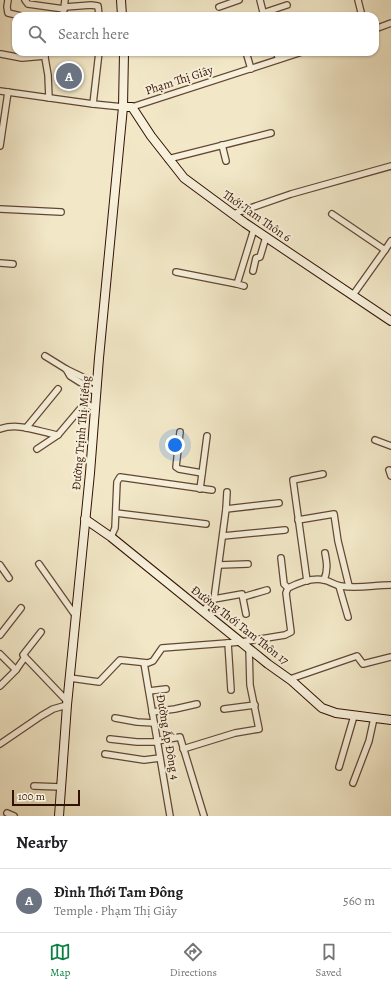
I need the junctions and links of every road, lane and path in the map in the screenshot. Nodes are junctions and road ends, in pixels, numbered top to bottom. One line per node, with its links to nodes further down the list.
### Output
1 (8, 0): 17 (street)
2 (25, 0): 10 (street)
3 (65, 0): 10 (street)
4 (121, 0): 13 (main road)
5 (239, 0): 9 (street)
6 (260, 0): 14 (street)
7 (358, 0): 16 (street)
8 (287, 5): 15 (street)
9 (219, 7)
10 (64, 8): 11 (street); 12 (street)
11 (64, 12)
12 (99, 12)
13 (122, 12)
14 (263, 12)
15 (269, 12)
16 (361, 12)
17 (12, 14)
18 (391, 23): 19 (street)
19 (379, 28)
20 (2, 54): 21 (street)
21 (12, 56)
22 (12, 56): 23 (street)
23 (34, 56)
24 (45, 56): 34 (street)
25 (99, 56): 35 (street)
26 (124, 56): 36 (main road, Đường Trịnh Thị Miếng)
27 (247, 56): 31 (street)
28 (278, 56): 30 (street)
29 (289, 56): 30 (street, Phạm Thị Giây)
30 (279, 59): 31 (street, Phạm Thị Giây)
31 (251, 69): 37 (street, Phạm Thị Giây)
32 (0, 91): 33 (street)
33 (8, 92): 34 (street); 40 (street)
34 (49, 98): 35 (street)
35 (93, 104): 36 (street)
36 (123, 106): 37 (main road); 62 (main road, Đường Trịnh Thị Miếng)
37 (132, 107): 41 (main road, Thới Tam Thôn 6)
38 (271, 133): 39 (street)
39 (222, 145): 41 (street); 42 (street)
40 (0, 146)
41 (168, 158): 46 (main road, Thới Tam Thôn 6)
42 (226, 161)
43 (391, 166): 46 (street)
44 (0, 209): 45 (street)
45 (61, 212)
46 (233, 214): 48 (main road, Thới Tam Thôn 6)
47 (332, 214): 51 (street)
48 (254, 229): 49 (main road, Thới Tam Thôn 6); 56 (street)
49 (266, 237): 54 (street); 58 (main road, Thới Tam Thôn 6)
50 (391, 242): 51 (street)
51 (385, 250): 58 (street)
52 (0, 263): 53 (street)
53 (13, 264)
54 (252, 271)
55 (176, 272): 56 (street)
56 (237, 284): 57 (street)
57 (244, 286)
58 (353, 295): 59 (main road, Thới Tam Thôn 6)
59 (391, 321)
60 (44, 356): 61 (street)
61 (66, 369): 62 (street); 64 (street)
62 (97, 384): 64 (main road, Đường Trịnh Thị Miếng)
63 (58, 389): 67 (street)
64 (97, 393): 65 (main road, Đường Trịnh Thị Miếng)
65 (96, 409): 69 (street); 82 (main road, Đường Trịnh Thị Miếng)
66 (0, 428): 67 (street)
67 (26, 428): 69 (street)
68 (180, 432): 74 (street)
69 (58, 435): 73 (street)
70 (207, 436): 74 (street)
71 (375, 440): 72 (street)
72 (391, 446)
73 (37, 450)
74 (202, 472): 76 (street)
75 (323, 474): 83 (street)
76 (200, 489): 77 (street); 81 (street)
77 (212, 490)
78 (227, 492): 80 (street)
79 (280, 503): 80 (street)
80 (226, 509): 86 (street)
81 (116, 513): 84 (street); 87 (street)
82 (85, 519): 87 (main road, Đường Thới Tam Thôn 17); 107 (main road, Đường Trịnh Thị Miếng)
83 (298, 520): 96 (street); 99 (street)
84 (206, 524)
85 (285, 530): 86 (street)
86 (223, 536): 93 (street)
87 (111, 537): 105 (main road, Đường Thới Tam Thôn 17)
88 (325, 553): 95 (street)
89 (281, 558): 100 (street)
90 (0, 564): 94 (street)
91 (39, 564): 107 (street)
92 (248, 564): 93 (street)
93 (219, 566): 103 (street)
94 (9, 578)
95 (324, 580): 96 (street); 98 (street)
96 (308, 581): 100 (street)
97 (391, 585): 99 (street)
98 (339, 586): 99 (street); 108 (street)
99 (349, 586)
100 (288, 588): 111 (street)
101 (267, 590): 102 (street)
102 (243, 597): 103 (street); 106 (street)
103 (214, 599): 105 (street)
104 (21, 608): 110 (street)
105 (203, 611): 111 (main road, Đường Thới Tam Thôn 17)
106 (246, 614)
107 (75, 615): 119 (main road, Đường Trịnh Thị Miếng)
108 (348, 617)
109 (41, 632): 115 (street)
110 (0, 635)
111 (241, 642): 112 (street); 113 (main road, Đường Thới Tam Thôn 17)
112 (228, 643): 117 (street); 123 (street)
113 (249, 648): 120 (main road, Đường Thới Tam Thôn 17); 127 (street)
114 (0, 654): 118 (street)
115 (25, 657): 118 (street); 125 (street)
116 (391, 657): 120 (street)
117 (144, 663): 119 (street); 124 (street, Đường Ấp Đông 4)
118 (16, 670): 121 (street)
119 (70, 678): 125 (main road, Đường Trịnh Thị Miếng)
120 (290, 679): 130 (main road, Đường Thới Tam Thôn 17)
121 (0, 686)
122 (166, 689): 124 (street)
123 (231, 690)
124 (149, 691): 129 (street, Đường Ấp Đông 4)
125 (67, 703): 137 (street); 144 (main road, Đường Trịnh Thị Miếng)
126 (197, 704): 129 (street)
127 (255, 706): 128 (street); 138 (street)
128 (224, 709)
129 (152, 712): 134 (street, Đường Ấp Đông 4)
130 (354, 716): 132 (main road, Đường Thới Tam Thôn 17); 141 (street)
131 (115, 718): 134 (street)
132 (374, 718): 133 (main road, Đường Thới Tam Thôn 17); 142 (street)
133 (391, 720)
134 (154, 723): 136 (street, Đường Ấp Đông 4)
135 (110, 738): 136 (street)
136 (157, 742): 138 (street); 140 (street, Đường Ấp Đông 4)
137 (0, 744)
138 (183, 749): 149 (street)
139 (105, 754): 140 (street)
140 (160, 758): 148 (street, Đường Ấp Đông 4)
141 (339, 767)
142 (353, 783)
143 (34, 786): 144 (street)
144 (61, 787): 147 (main road, Đường Trịnh Thị Miếng)
145 (7, 813): 146 (street)
146 (14, 816)
147 (59, 816)
148 (170, 816)
149 (204, 816)

